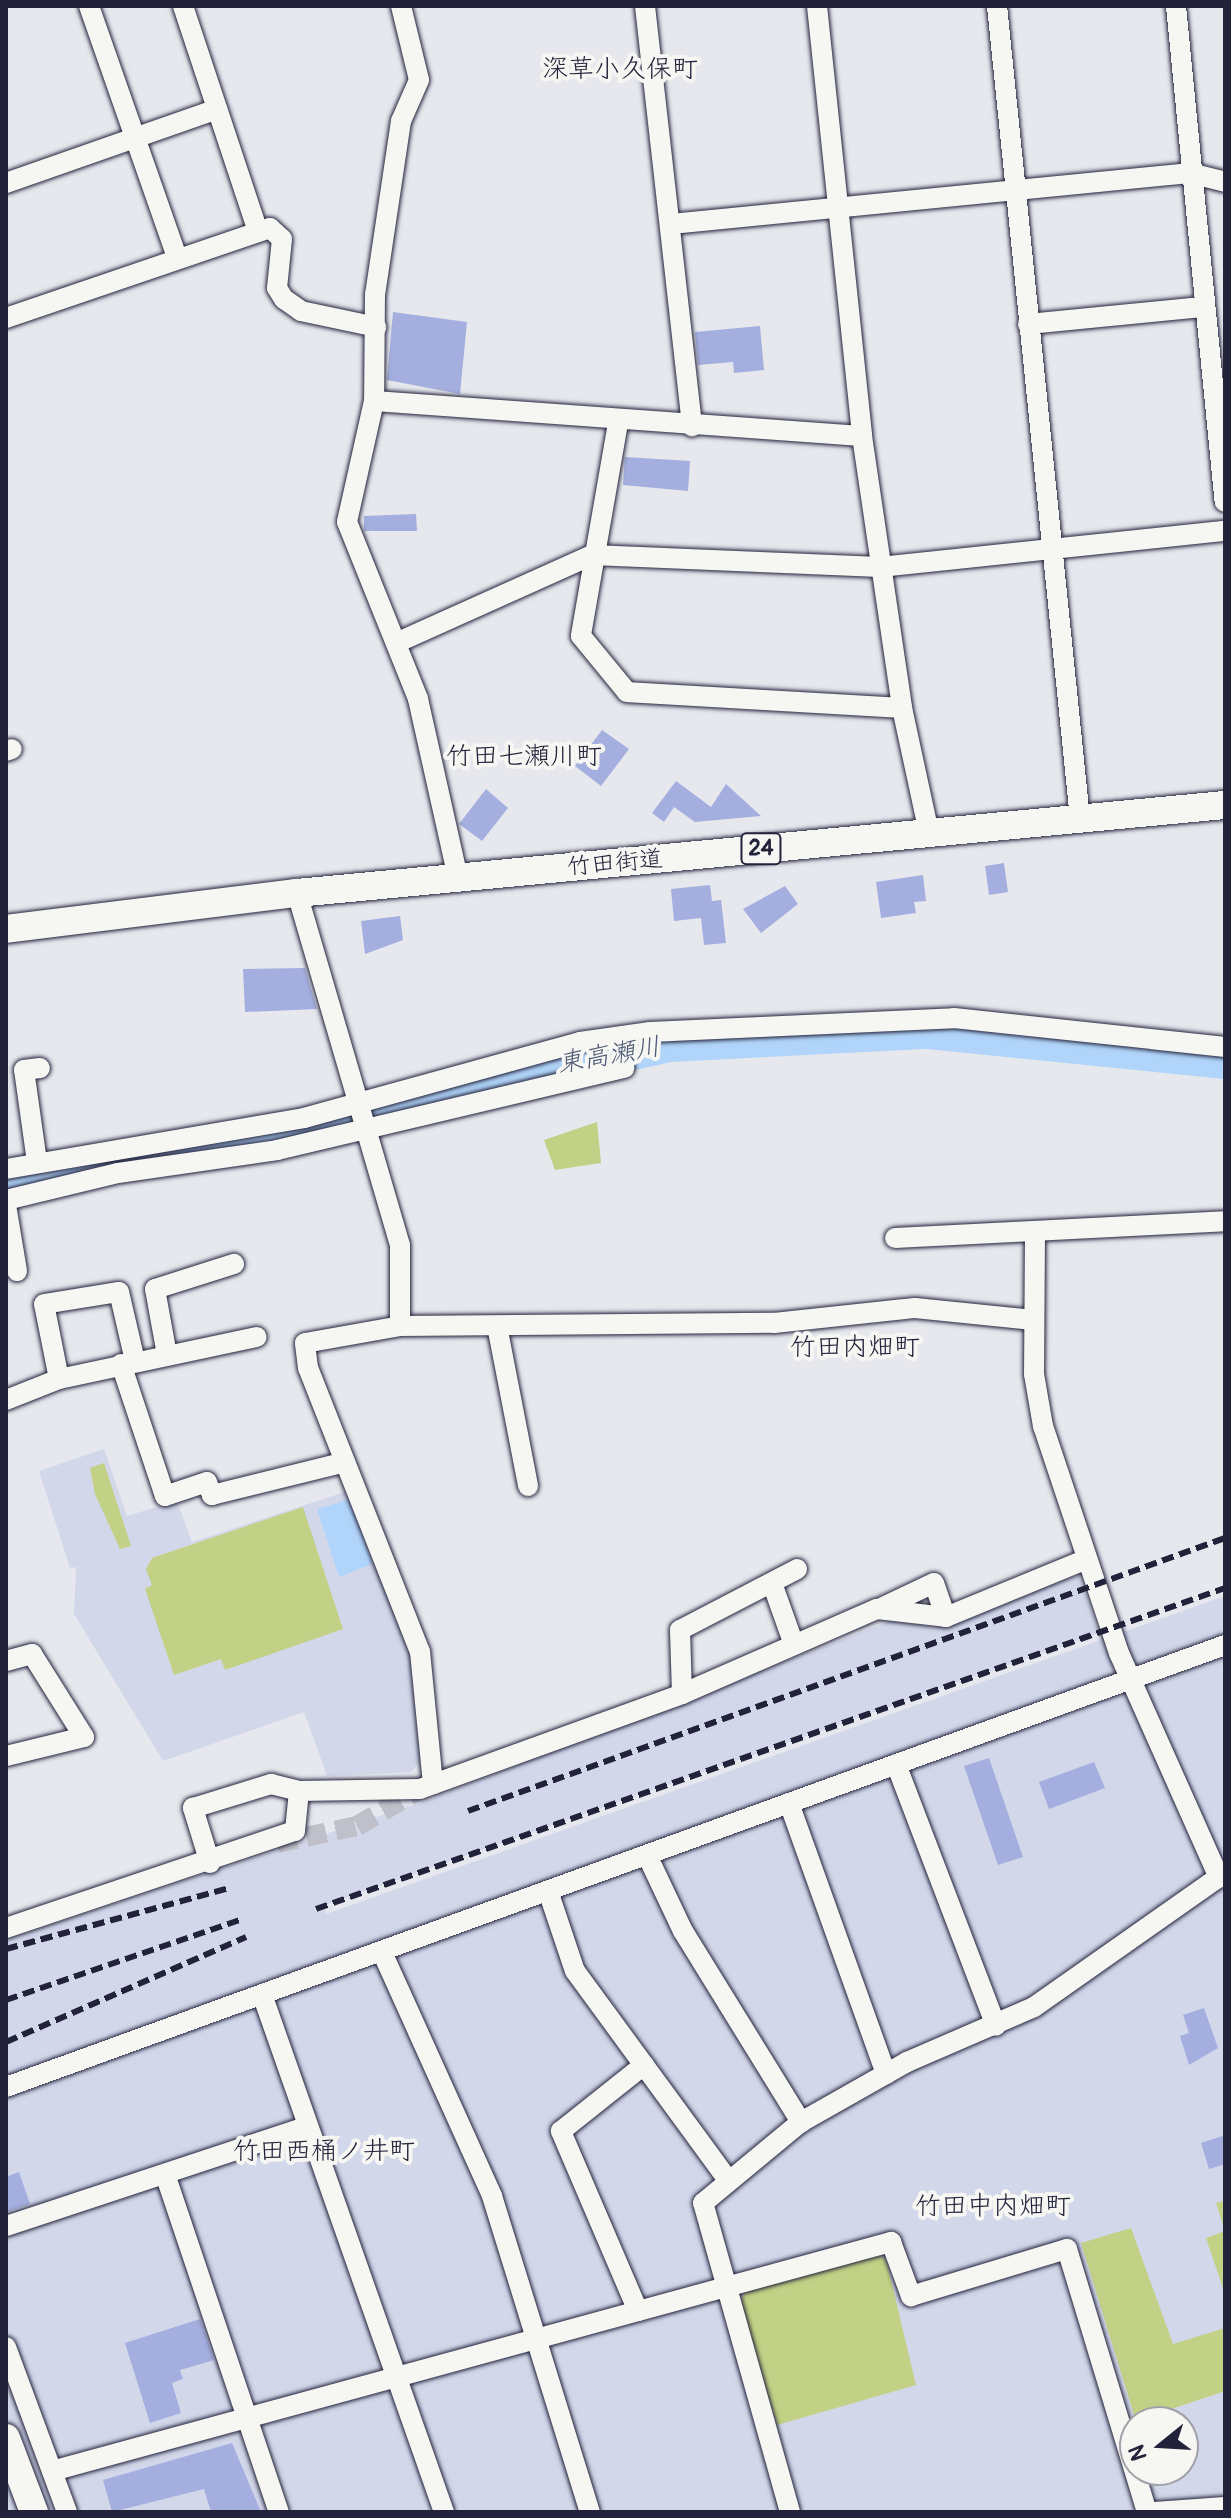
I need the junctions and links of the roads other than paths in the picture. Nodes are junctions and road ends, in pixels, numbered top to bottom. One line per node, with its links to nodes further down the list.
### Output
1 (89, 6): 9 (street)
2 (183, 6): 8 (street)
3 (401, 6): 21 (street)
4 (645, 6): 15 (street)
5 (817, 6): 14 (street)
6 (997, 6): 13 (street)
7 (1176, 6): 10 (street)
8 (217, 109): 9 (street); 16 (street)
9 (135, 137): 12 (street); 17 (street)
10 (1190, 173): 11 (street); 13 (street); 18 (street)
11 (1225, 182)
12 (6, 183)
13 (1013, 189): 14 (street); 20 (street)
14 (838, 204): 15 (street); 25 (street)
15 (671, 224): 24 (street)
16 (257, 228): 17 (street); 21 (street)
17 (177, 257): 19 (street)
18 (1202, 307): 20 (street); 26 (street)
19 (6, 318)
20 (1028, 324): 28 (street)
21 (376, 327): 22 (street)
22 (374, 401): 23 (street); 31 (street)
23 (618, 423): 24 (street); 29 (street)
24 (692, 426): 25 (street)
25 (862, 436): 30 (street)
26 (1225, 502)
27 (1225, 531): 28 (street)
28 (1052, 551): 30 (street); 34 (street)
29 (592, 555): 30 (street); 31 (street); 32 (street)
30 (880, 567): 32 (street)
31 (396, 643): 36 (street)
32 (902, 708): 35 (street)
33 (1225, 805): 34 (highway, 竹田街道 / 24)
34 (1080, 819): 35 (highway, 竹田街道 / 24)
35 (929, 833): 36 (highway, 竹田街道 / 24)
36 (458, 878): 37 (highway, 竹田街道 / 24)
37 (297, 893): 38 (highway, 竹田街道 / 24); 42 (street)
38 (6, 929)
39 (1225, 1047): 42 (street)
40 (40, 1068): 43 (street)
41 (624, 1068): 42 (street)
42 (366, 1116): 43 (street); 45 (street); 52 (street)
43 (37, 1162): 44 (street)
44 (6, 1169)
45 (6, 1202): 50 (street)
46 (1225, 1221): 47 (street)
47 (1035, 1234): 48 (street); 51 (street)
48 (895, 1238)
49 (234, 1264): 55 (street)
50 (17, 1271)
51 (1033, 1320): 53 (street); 61 (street)
52 (400, 1326): 53 (street); 59 (street)
53 (498, 1331): 60 (street)
54 (257, 1337): 55 (street)
55 (167, 1355): 56 (street)
56 (128, 1362): 57 (street); 57 (street); 59 (street)
57 (59, 1379): 58 (street)
58 (6, 1400)
59 (345, 1462): 73 (street)
60 (528, 1486)
61 (1084, 1560): 65 (street); 69 (street)
62 (797, 1569): 63 (street)
63 (772, 1583): 66 (street); 70 (street)
64 (877, 1609): 65 (street); 65 (street); 66 (street)
65 (946, 1617)
66 (793, 1642): 70 (street)
67 (1225, 1645): 69 (street)
68 (6, 1661): 71 (street)
69 (1131, 1679): 72 (street); 78 (street)
70 (682, 1694): 73 (street)
71 (6, 1756)
72 (896, 1764): 75 (street); 83 (street)
73 (426, 1787): 74 (street)
74 (299, 1791): 77 (street); 77 (street)
75 (789, 1803): 76 (street); 85 (street)
76 (647, 1855): 79 (street); 87 (street)
77 (210, 1863): 80 (street)
78 (1222, 1875): 83 (street)
79 (548, 1891): 81 (street); 84 (street)
80 (6, 1928)
81 (382, 1952): 82 (street); 94 (street)
82 (263, 1997): 86 (street); 88 (street)
83 (996, 2026): 85 (street)
84 (644, 2065): 90 (street); 93 (street)
85 (886, 2074): 87 (street)
86 (6, 2087)
87 (801, 2122): 90 (street)
88 (306, 2127): 89 (street); 96 (street)
89 (166, 2177): 91 (street); 97 (street)
90 (727, 2179): 92 (street)
91 (6, 2226)
92 (729, 2287): 93 (street); 106 (street); 107 (street)
93 (638, 2311): 94 (street)
94 (542, 2336): 96 (street); 105 (street)
95 (6, 2347): 99 (street)
96 (396, 2376): 97 (street); 104 (street)
97 (247, 2417): 99 (street); 103 (street)
98 (6, 2438): 101 (highway)
99 (52, 2471): 102 (street)
100 (1225, 2507): 108 (street)
101 (34, 2512)
102 (67, 2512)
103 (279, 2512)
104 (444, 2512)
105 (590, 2512)
106 (790, 2512)
107 (1147, 2512)
108 (1154, 2512)

